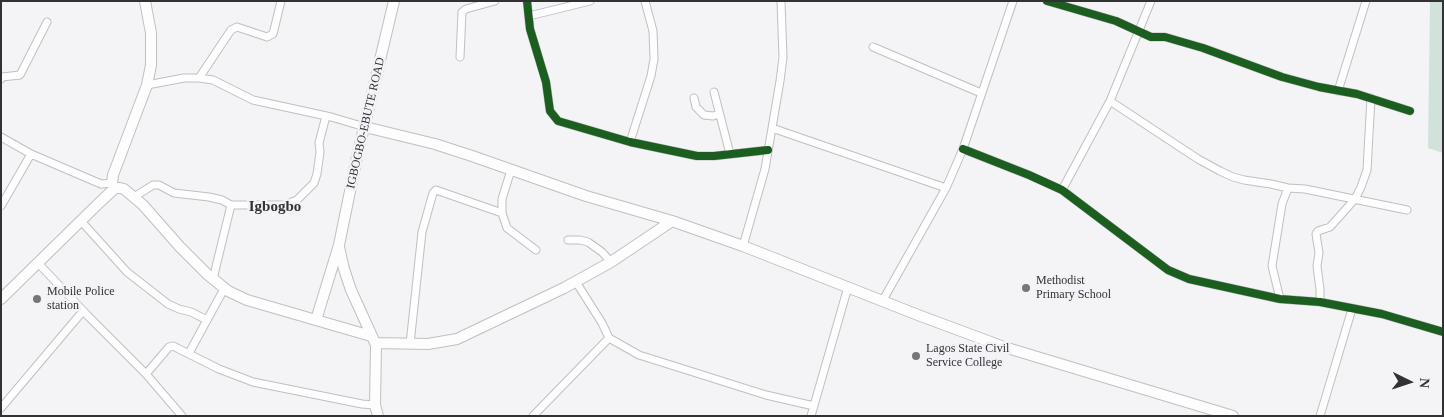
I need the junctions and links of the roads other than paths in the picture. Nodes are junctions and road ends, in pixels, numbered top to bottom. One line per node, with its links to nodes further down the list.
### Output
1 (145, 1): 20 (main road)
2 (281, 1): 19 (street)
3 (394, 1): 30 (main road, IGBOGBO-EBUTE ROAD)
4 (495, 1): 17 (street)
5 (527, 1): 13 (street)
6 (590, 1): 13 (street)
7 (645, 1): 33 (street)
8 (781, 1): 31 (street)
9 (1013, 1): 23 (street)
10 (1047, 1): 15 (street)
11 (1151, 1): 15 (street)
12 (1366, 1): 21 (street)
13 (529, 16): 33 (street)
14 (47, 22): 18 (street)
15 (1139, 31): 21 (street); 26 (street)
16 (873, 48): 23 (street)
17 (460, 57)
18 (1, 78)
19 (199, 78): 20 (street); 29 (street)
20 (147, 85): 39 (main road)
21 (1338, 91): 25 (street)
22 (714, 92): 28 (street)
23 (981, 93): 34 (street)
24 (694, 98): 28 (street)
25 (1371, 98): 27 (street); 44 (street)
26 (1110, 101): 41 (street); 42 (street)
27 (1410, 111)
28 (719, 114): 37 (street)
29 (326, 116): 30 (street); 45 (street)
30 (365, 126): 38 (main road); 52 (main road, IGBOGBO-EBUTE ROAD)
31 (772, 128): 35 (street); 40 (street)
32 (1, 137): 36 (street)
33 (630, 142): 37 (street)
34 (963, 149): 40 (street); 42 (street)
35 (768, 150): 37 (street); 53 (street)
36 (31, 154): 39 (street); 46 (street)
37 (730, 154)
38 (511, 170): 48 (street); 50 (main road)
39 (113, 186): 43 (main road); 49 (main road)
40 (946, 188): 63 (street)
41 (1288, 188): 44 (street); 62 (street)
42 (1062, 190): 62 (street)
43 (134, 197): 45 (street); 57 (main road)
44 (1355, 199): 47 (street); 64 (street)
45 (231, 205): 57 (street)
46 (1, 206)
47 (1407, 210)
48 (502, 213): 54 (street); 72 (street)
49 (81, 221): 55 (main road); 67 (street)
50 (672, 221): 53 (main road); 56 (main road)
51 (568, 240): 56 (street)
52 (339, 245): 68 (main road, IGBOGBO-EBUTE ROAD); 71 (main road, IGBOGBO-EBUTE ROAD)
53 (743, 246): 59 (main road)
54 (536, 250)
55 (37, 262): 61 (main road); 66 (street)
56 (611, 262): 58 (main road)
57 (213, 279): 60 (main road)
58 (576, 282): 70 (street); 72 (main road)
59 (848, 287): 63 (main road); 76 (street)
60 (224, 289): 67 (street); 68 (main road)
61 (1, 299)
62 (1280, 299): 64 (street)
63 (883, 300): 82 (main road)
64 (1320, 302): 65 (street)
65 (1352, 309): 69 (street); 83 (street)
66 (83, 311): 74 (street); 77 (street)
67 (207, 320): 73 (street)
68 (316, 320): 71 (main road)
69 (1443, 332)
70 (609, 338): 76 (street); 80 (street)
71 (373, 340): 72 (main road); 75 (main road)
72 (405, 344)
73 (189, 353): 74 (street); 75 (street)
74 (146, 374): 78 (street)
75 (375, 405): 79 (main road)
76 (814, 406): 81 (street)
77 (1, 408)
78 (179, 415)
79 (378, 416)
80 (533, 416)
81 (811, 416)
82 (1233, 416)
83 (1320, 416)

